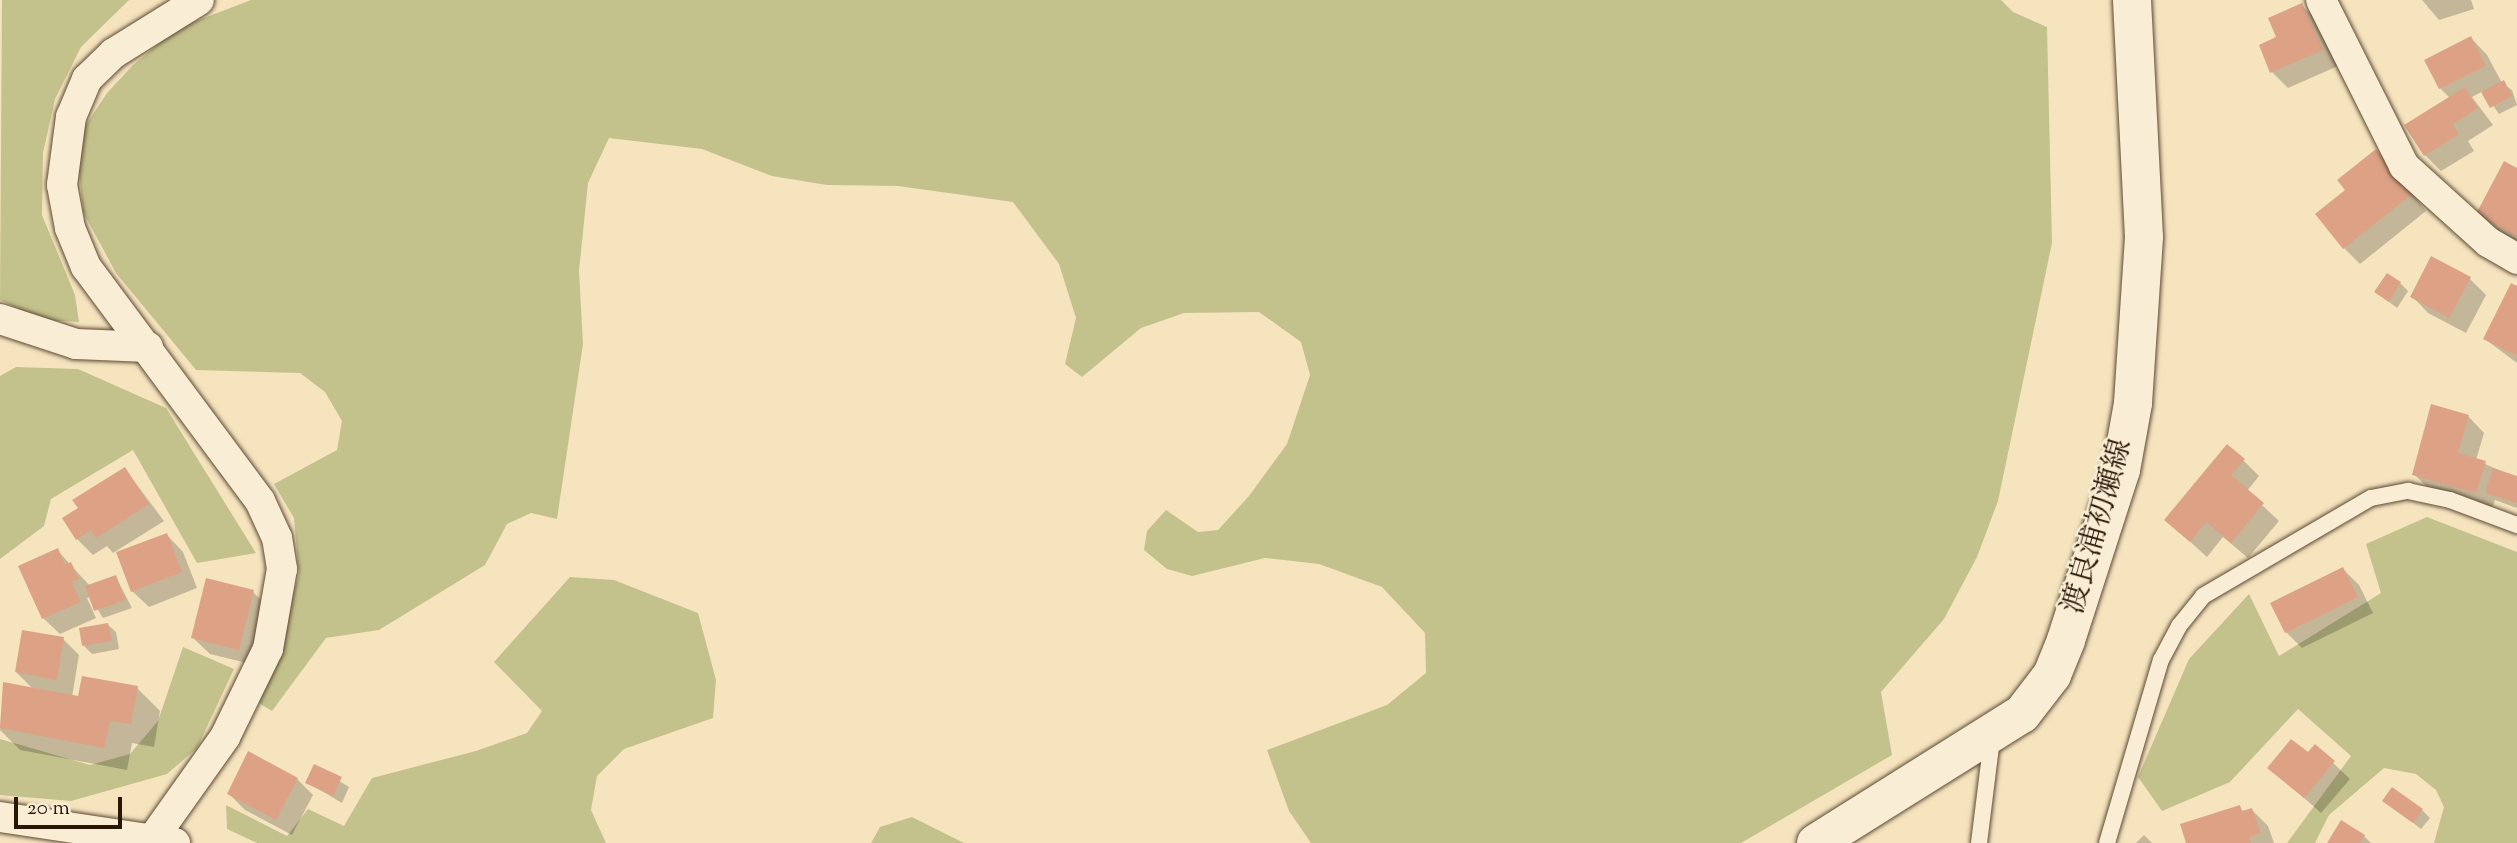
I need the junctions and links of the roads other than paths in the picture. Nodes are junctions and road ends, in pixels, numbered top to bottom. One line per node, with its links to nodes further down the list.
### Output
1 (199, 0): 6 (street)
2 (2132, 0): 8 (main road, 渡良浦初瀬線)
3 (2321, 0): 4 (street)
4 (2517, 259)
5 (0, 319): 6 (street)
6 (148, 347): 10 (street)
7 (2517, 525): 13 (lane)
8 (1992, 737): 11 (main road, 渡良浦初瀬線); 12 (lane)
9 (0, 817): 10 (street)
10 (164, 840)
11 (1816, 843)
12 (1979, 843)
13 (2107, 843)

